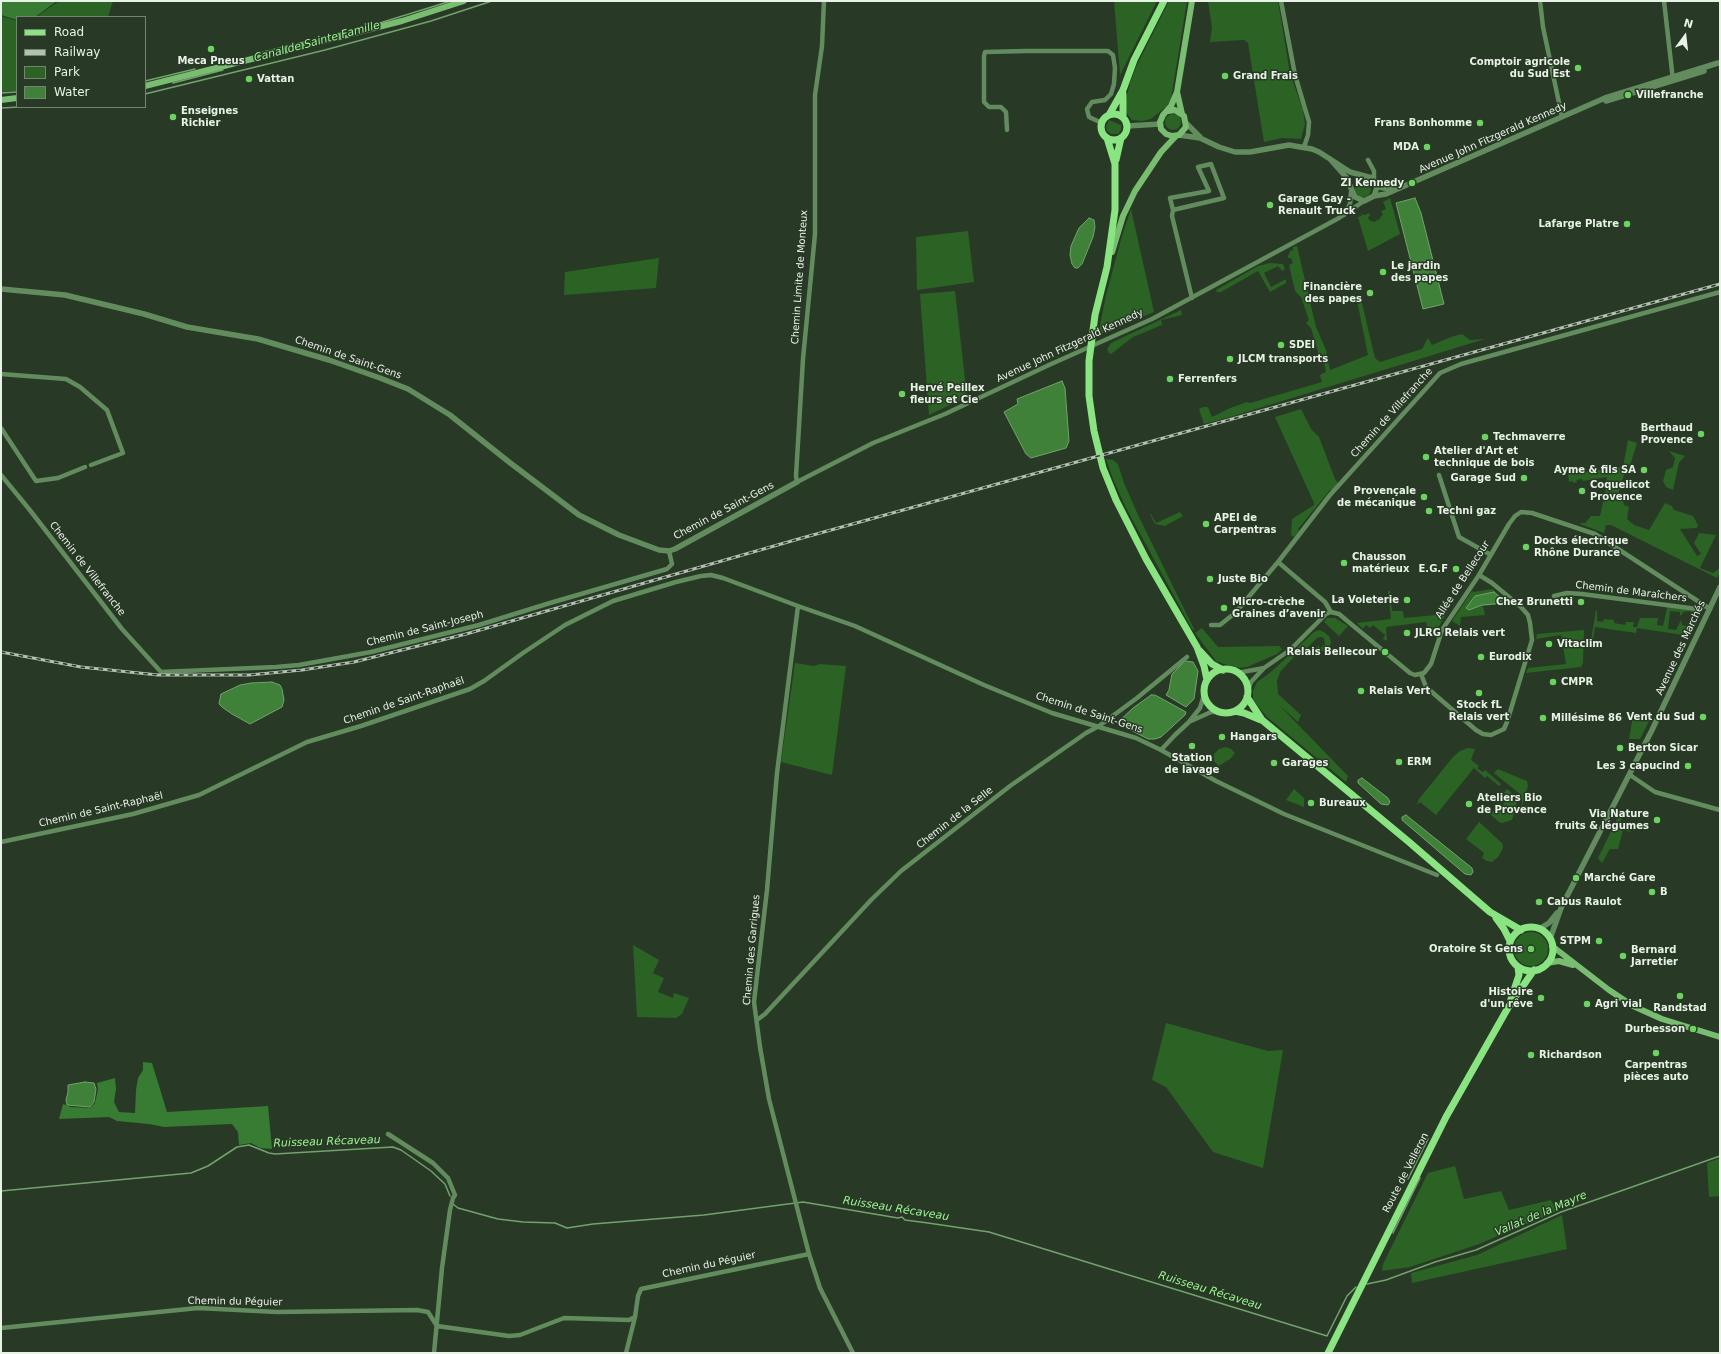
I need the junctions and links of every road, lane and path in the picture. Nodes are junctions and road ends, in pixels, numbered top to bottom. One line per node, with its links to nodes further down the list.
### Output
1 (464, 1): 10 (main road)
2 (824, 1): 52 (street, Chemin Limite de Monteux)
3 (1164, 1): 11 (main road)
4 (1192, 1): 12 (main road)
5 (1281, 1): 29 (street)
6 (1540, 1): 19 (street)
7 (1664, 1): 9 (street)
8 (1719, 62): 9 (street, Avenue John Fitzgerald Kennedy)
9 (1673, 79): 19 (street, Avenue John Fitzgerald Kennedy)
10 (146, 86)
11 (1123, 90): 17 (main road); 18 (main road)
12 (1177, 92): 15 (main road); 16 (main road)
13 (16, 98): 14 (main road)
14 (1, 100)
15 (1168, 111): 16 (main road); 22 (main road)
16 (1182, 114): 21 (main road)
17 (1109, 115): 18 (main road); 20 (main road)
18 (1122, 117): 23 (main road)
19 (1562, 117): 36 (street, Avenue John Fitzgerald Kennedy)
20 (1102, 122): 24 (street); 26 (main road)
21 (1186, 123): 25 (main road); 28 (street)
22 (1160, 124): 23 (street); 25 (main road)
23 (1127, 126): 27 (main road)
24 (1007, 130)
25 (1177, 135): 28 (street); 42 (main road)
26 (1107, 138): 27 (main road); 32 (main road)
27 (1121, 138): 32 (main road)
28 (1200, 138): 29 (street)
29 (1304, 147): 30 (street)
30 (1330, 159): 34 (street); 37 (street)
31 (1368, 160): 33 (street)
32 (1114, 164): 42 (main road)
33 (1372, 165): 34 (street); 35 (street)
34 (1363, 175): 35 (street); 37 (street)
35 (1375, 182): 36 (street, Avenue John Fitzgerald Kennedy); 38 (street)
36 (1400, 188): 38 (street, Avenue John Fitzgerald Kennedy)
37 (1351, 190): 39 (street); 41 (street)
38 (1374, 196): 39 (street)
39 (1364, 201): 41 (street, Avenue John Fitzgerald Kennedy)
40 (1173, 210): 40 (street); 45 (street)
41 (1344, 215): 45 (street, Avenue John Fitzgerald Kennedy)
42 (1107, 267): 63 (main road)
43 (1, 289): 53 (street, Chemin de Saint-Gens)
44 (1720, 292): 55 (street, Chemin de Villefranche)
45 (1192, 298): 52 (street, Avenue John Fitzgerald Kennedy)
46 (1, 374): 48 (street)
47 (1, 428): 49 (street)
48 (91, 464)
49 (85, 467)
50 (1, 475): 67 (street, Chemin de Villefranche)
51 (1439, 475): 54 (street)
52 (797, 482): 53 (street, Chemin de Saint-Gens)
53 (669, 551): 67 (street, Chemin de Saint-Joseph)
54 (1491, 555): 56 (street, Allée de Bellecour); 60 (street, Allée de Bellecour)
55 (1278, 562): 61 (street); 62 (street, Chemin de Villefranche)
56 (1479, 574): 69 (street, Allée de Bellecour); 69 (street)
57 (1720, 587): 60 (street, Avenue des Marchés)
58 (1554, 596): 60 (street, Chemin de Maraîchers)
59 (798, 606): 77 (street, Chemin de Saint-Gens); 81 (street, Chemin de Saint-Raphaël); 94 (street, Chemin des Garrigues)
60 (1707, 608): 79 (street, Avenue des Marchés)
61 (1331, 612): 65 (street); 69 (street)
62 (1211, 625)
63 (1197, 647): 66 (main road); 70 (main road)
64 (1187, 657): 77 (street, Chemin de la Selle)
65 (1264, 668): 68 (street); 71 (street)
66 (1223, 670): 68 (main road); 70 (main road)
67 (161, 672)
68 (1237, 673): 71 (main road)
69 (1421, 674)
70 (1207, 680): 72 (main road)
71 (1247, 694): 73 (main road); 75 (main road)
72 (1204, 695): 74 (main road); 76 (street)
73 (1235, 711): 74 (main road); 75 (main road)
74 (1220, 712): 76 (street)
75 (1262, 720): 84 (main road)
76 (1189, 722): 78 (street)
77 (1099, 726): 78 (street, Chemin de Saint-Gens); 94 (street, Chemin de la Selle)
78 (1161, 750): 82 (street, Chemin de Saint-Gens)
79 (1630, 775): 80 (street); 83 (street, Avenue des Marchés)
80 (1720, 810)
81 (1, 842)
82 (1437, 875)
83 (1561, 908): 85 (street, Avenue des Marchés); 88 (street, Avenue des Marchés)
84 (1493, 914): 86 (main road); 87 (main road)
85 (1539, 929): 86 (main road); 88 (main road)
86 (1521, 930): 87 (main road)
87 (1510, 941): 91 (main road)
88 (1551, 943): 89 (main road); 90 (main road)
89 (1547, 963): 90 (main road); 92 (main road)
90 (1576, 966): 95 (main road)
91 (1518, 967): 92 (main road); 93 (main road, Route de Velleron)
92 (1534, 970): 93 (main road, Route de Velleron)
93 (1509, 1006): 104 (main road, Route de Velleron)
94 (757, 1020): 97 (street, Chemin des Garrigues)
95 (1720, 1037)
96 (388, 1134): 99 (street)
97 (808, 1254): 98 (street, Chemin du Péguier); 103 (street, Chemin des Garrigues)
98 (635, 1317): 99 (street); 102 (street, Chemin du Péguier)
99 (437, 1326): 100 (street, Chemin du Péguier); 101 (street)
100 (1, 1328)
101 (434, 1353)
102 (626, 1353)
103 (853, 1353)
104 (1328, 1353)

